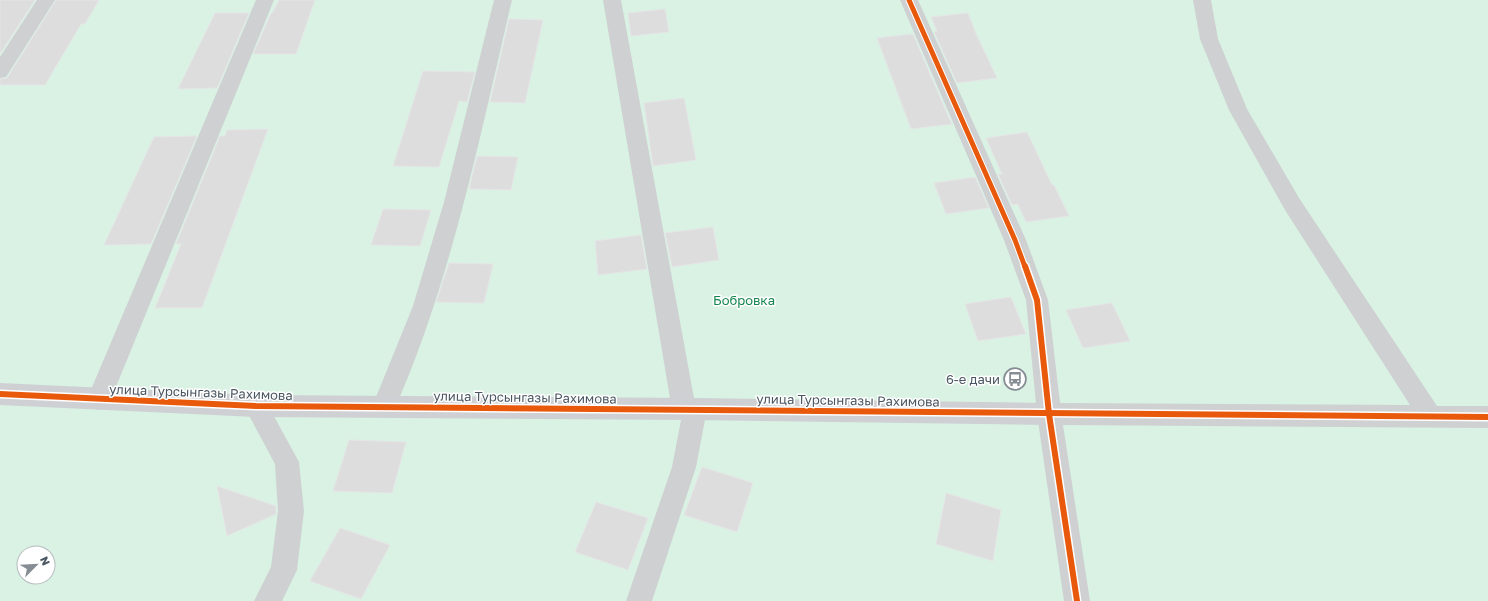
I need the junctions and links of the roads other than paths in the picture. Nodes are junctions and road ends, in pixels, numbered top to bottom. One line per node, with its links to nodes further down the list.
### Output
1 (46, 0): 7 (street)
2 (265, 0): 9 (street)
3 (503, 0): 11 (street)
4 (612, 0): 12 (street)
5 (909, 0): 13 (street)
6 (1202, 0): 14 (street)
7 (0, 72)
8 (0, 394): 9 (street, улица Турсынгазы Рахимова)
9 (99, 399): 10 (street, улица Турсынгазы Рахимова)
10 (256, 406): 11 (street, улица Турсынгазы Рахимова); 16 (street)
11 (384, 407): 12 (street, улица Турсынгазы Рахимова)
12 (689, 409): 13 (street, улица Турсынгазы Рахимова); 17 (street)
13 (1049, 414): 14 (street); 18 (street)
14 (1431, 417): 15 (street)
15 (1488, 417)
16 (266, 601)
17 (639, 601)
18 (1077, 601)

